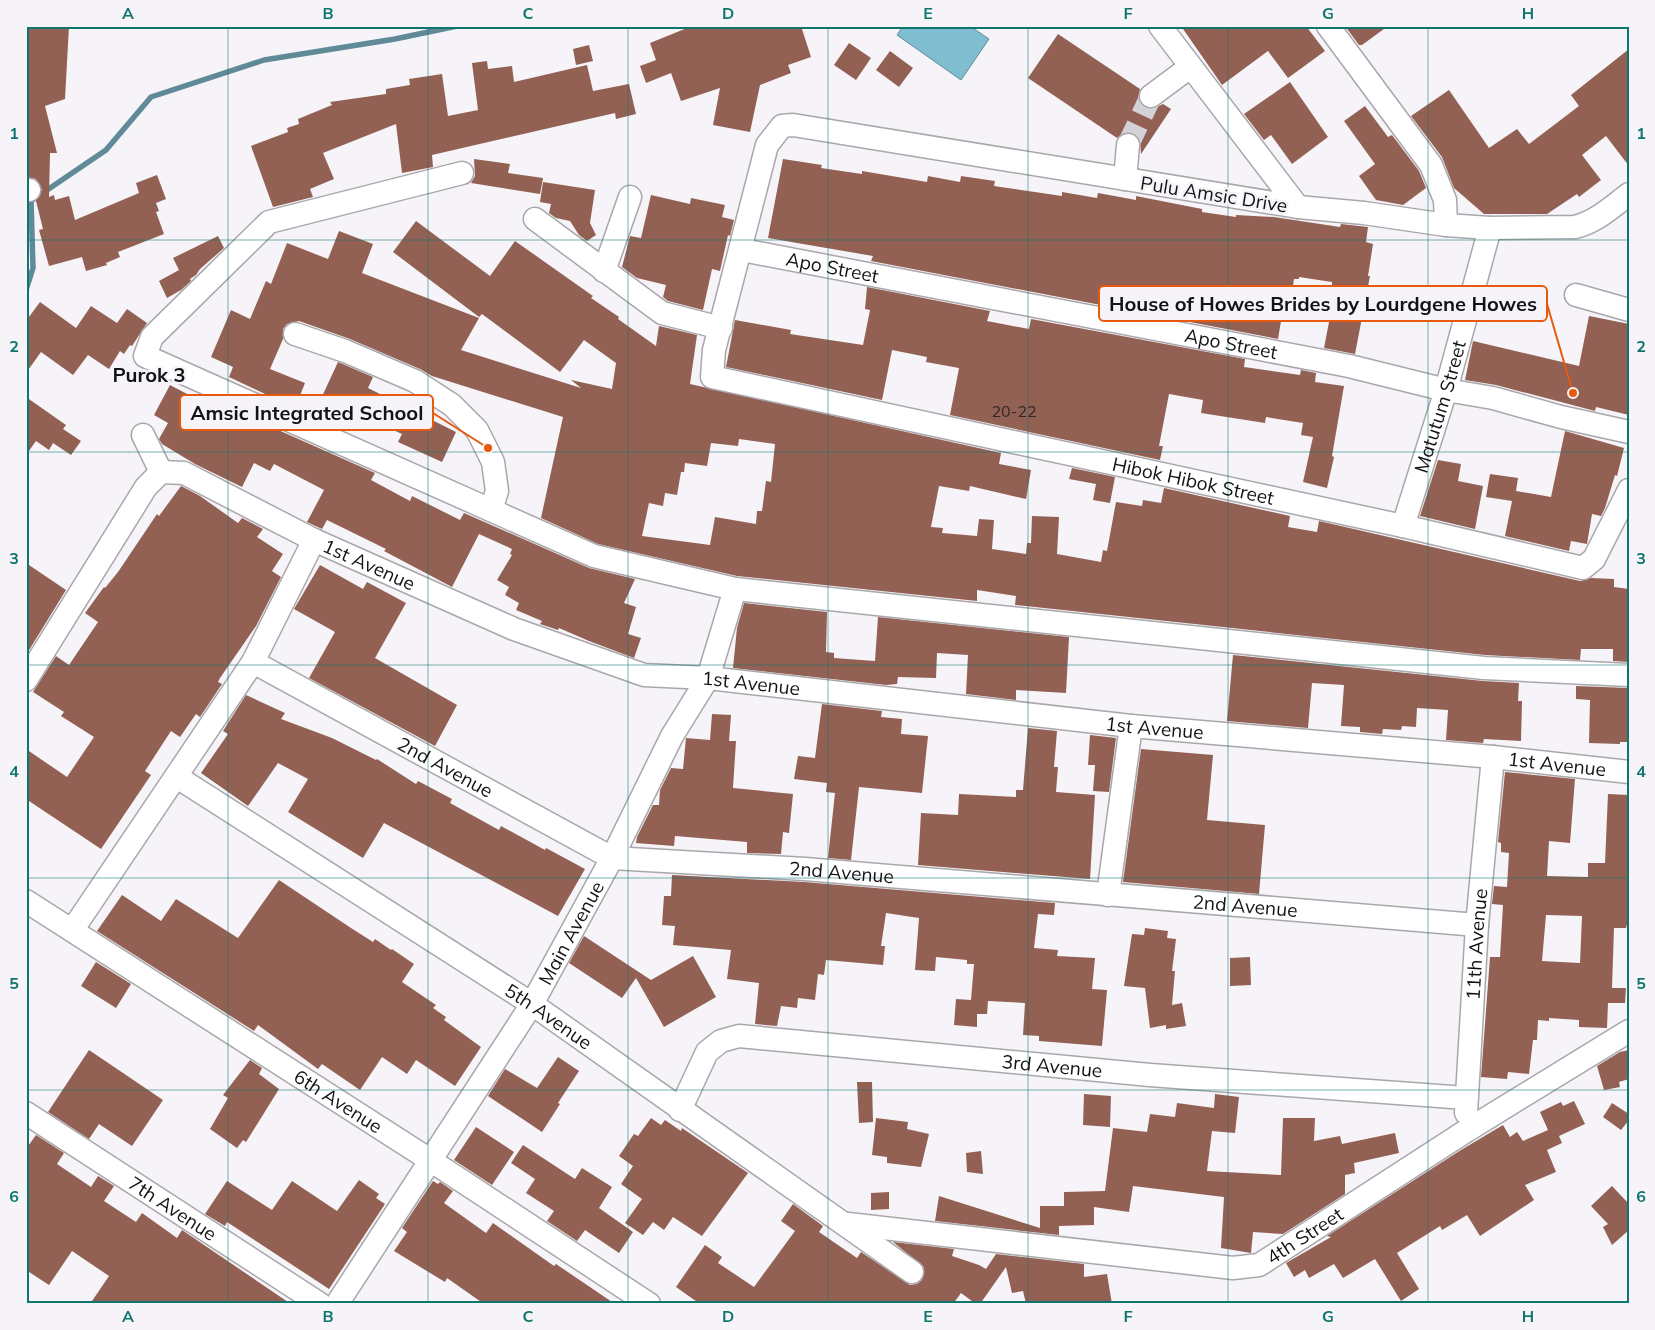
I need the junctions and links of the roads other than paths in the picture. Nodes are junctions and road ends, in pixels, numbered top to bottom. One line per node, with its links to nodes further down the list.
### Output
1 (1160, 26): 3 (street)
2 (1328, 26): 12 (street)
3 (1190, 67): 4 (street); 10 (street)
4 (1151, 96)
5 (1128, 145): 7 (street)
6 (462, 173): 25 (street)
7 (1125, 179): 10 (street, Pulu Amsic Drive); 14 (street, Pulu Amsic Drive)
8 (1629, 194): 13 (street, Pulu Amsic Drive)
9 (630, 197): 15 (street)
10 (1298, 207): 12 (street, Pulu Amsic Drive)
11 (535, 218): 15 (street)
12 (1446, 225): 13 (street, Pulu Amsic Drive)
13 (1490, 228): 20 (street, Matutum Street)
14 (742, 250): 18 (street); 20 (street, Apo Street)
15 (604, 271): 18 (street)
16 (1576, 295): 17 (street)
17 (1629, 310)
18 (721, 328): 26 (street, Hibok Hibok Street)
19 (295, 334): 25 (street)
20 (1446, 390): 21 (street, Apo Street); 26 (street, Matutum Street)
21 (1629, 432)
22 (143, 435): 23 (street)
23 (161, 472): 27 (street, 1st Avenue); 32 (street)
24 (1629, 490): 26 (street, Hibok Hibok Street)
25 (491, 510): 28 (street)
26 (1403, 526)
27 (314, 540): 29 (street); 31 (street, 1st Avenue)
28 (735, 589): 30 (street); 31 (street, Main Avenue)
29 (253, 662): 36 (street); 37 (street, 2nd Avenue)
30 (1629, 675)
31 (708, 678): 33 (street, 1st Avenue); 37 (street, Main Avenue)
32 (26, 680)
33 (1131, 726): 34 (street, 1st Avenue); 38 (street)
34 (1493, 757): 35 (street, 1st Avenue); 40 (street, 11th Avenue)
35 (1629, 772)
36 (177, 777): 41 (street); 42 (street, 5th Avenue)
37 (612, 858): 38 (street, 2nd Avenue); 42 (street, Main Avenue)
38 (1108, 895): 40 (street, 2nd Avenue)
39 (26, 901): 41 (street, 6th Avenue)
40 (1477, 925): 44 (street, 11th Avenue)
41 (74, 929): 48 (street, 6th Avenue)
42 (532, 1004): 45 (street, 5th Avenue); 48 (street, Main Avenue)
43 (1627, 1032): 47 (street, 4th Street)
44 (1466, 1098): 45 (street, 3rd Avenue); 47 (street, 11th Avenue)
45 (680, 1110): 49 (street, 5th Avenue)
46 (26, 1113): 51 (street, 7th Avenue)
47 (1466, 1131): 49 (street, 4th Street)
48 (430, 1160): 52 (street, Main Avenue); 53 (street, 6th Avenue)
49 (845, 1223): 50 (street, 5th Avenue)
50 (912, 1272)
51 (320, 1304)
52 (337, 1304)
53 (649, 1304)

